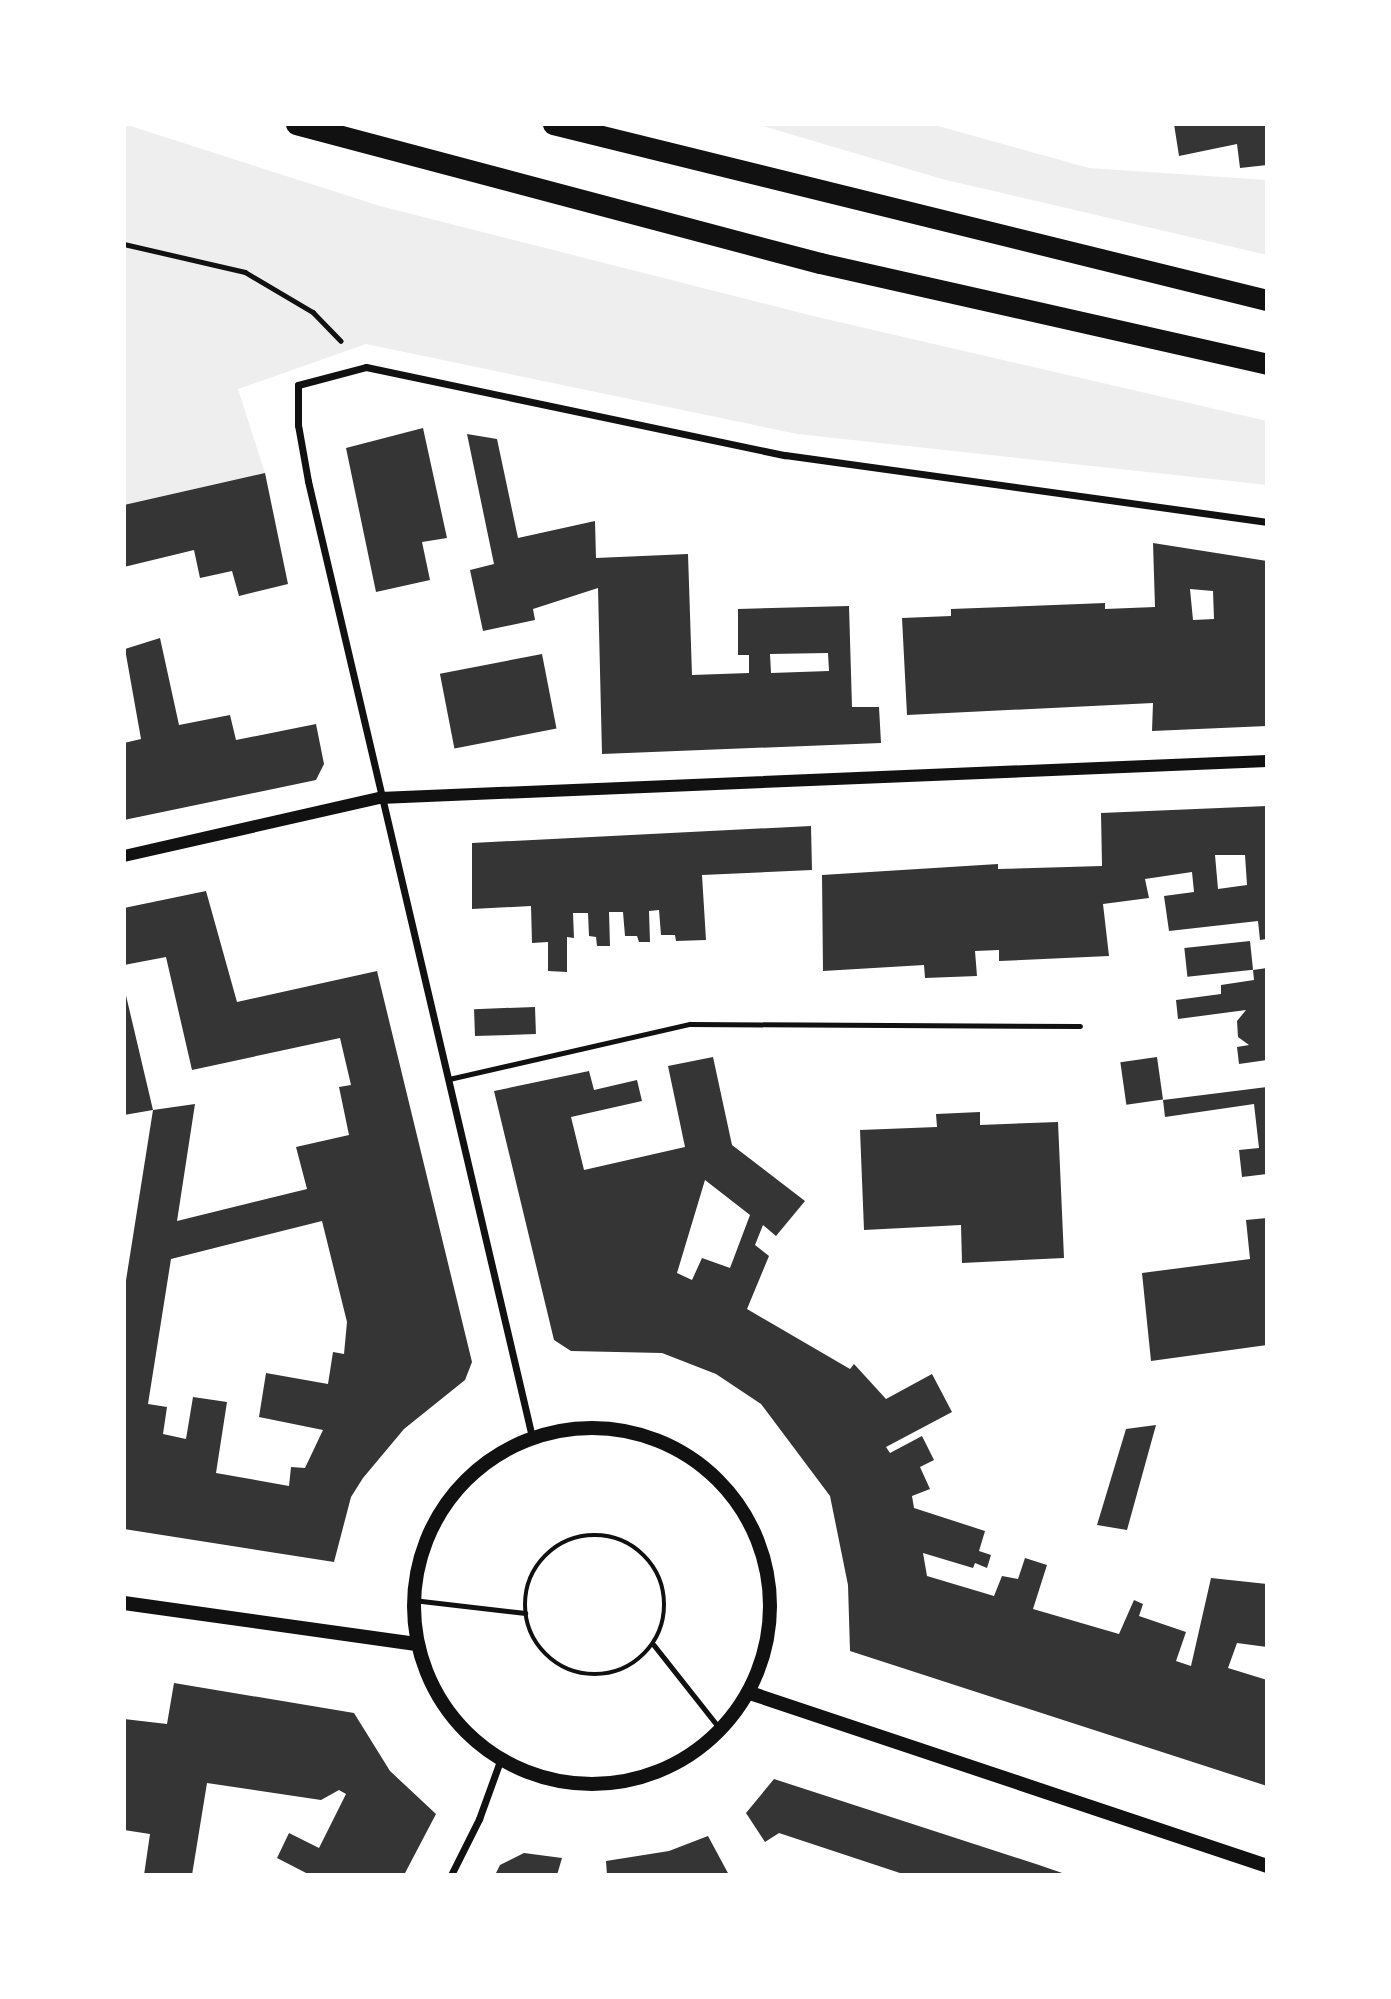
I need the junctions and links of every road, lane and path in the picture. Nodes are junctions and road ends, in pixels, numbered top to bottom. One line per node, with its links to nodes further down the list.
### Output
1 (296, 124): 5 (highway)
2 (554, 124): 4 (highway)
3 (124, 244): 6 (path)
4 (1267, 300)
5 (1267, 364)
6 (366, 367): 7 (street); 9 (street)
7 (1267, 523)
8 (1267, 761): 9 (street)
9 (380, 798): 10 (street); 12 (street)
10 (124, 856)
11 (1080, 1026): 12 (lane)
12 (449, 1079): 13 (street)
13 (532, 1437): 14 (main road); 19 (main road)
14 (413, 1601): 16 (path); 17 (main road)
15 (124, 1602): 17 (main road)
16 (525, 1613): 18 (path); 18 (path)
17 (416, 1644): 21 (main road)
18 (654, 1645): 20 (path)
19 (750, 1693): 20 (main road); 22 (main road)
20 (722, 1731): 21 (main road)
21 (500, 1760): 23 (street)
22 (1267, 1866)
23 (451, 1875)

